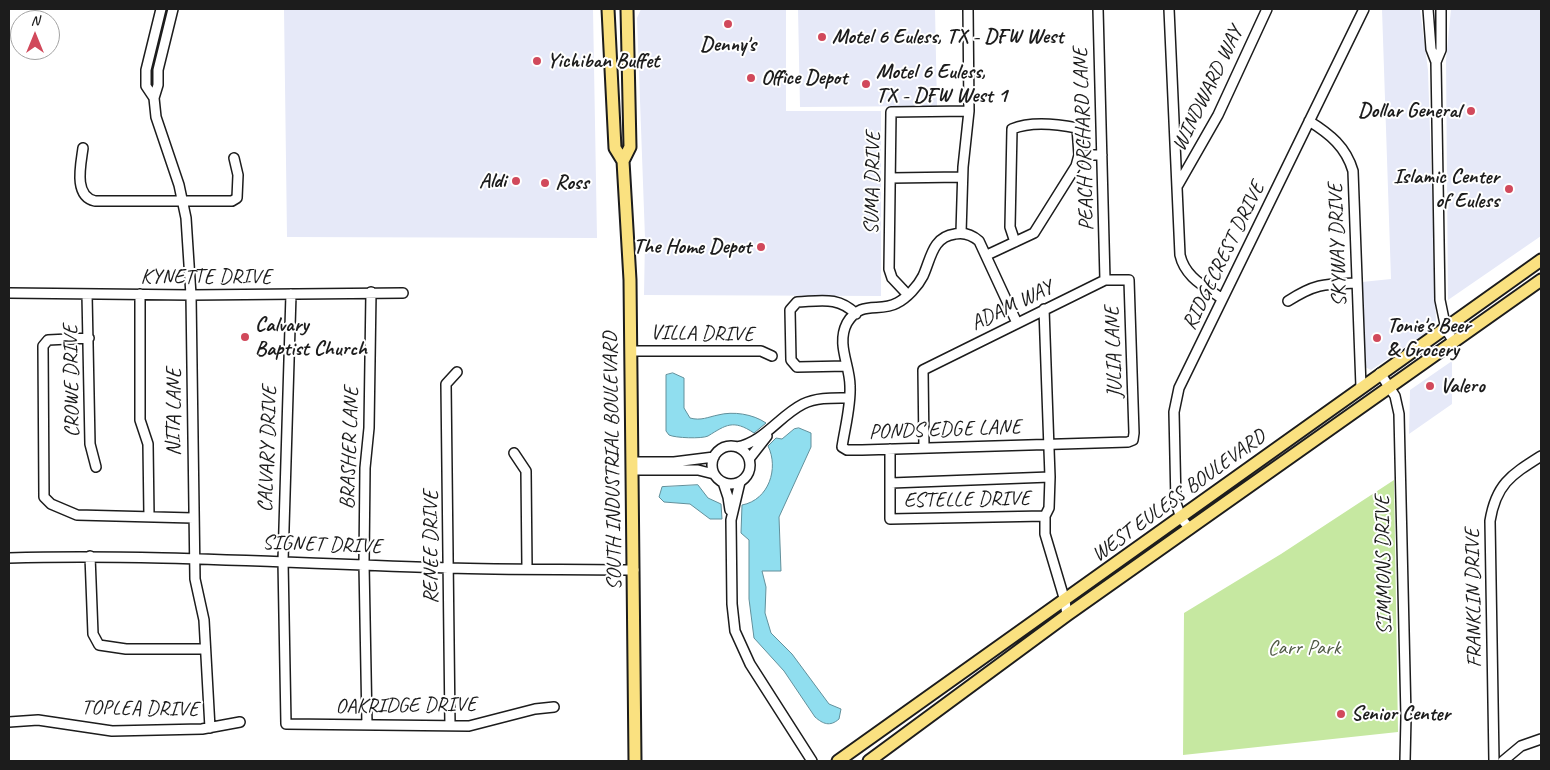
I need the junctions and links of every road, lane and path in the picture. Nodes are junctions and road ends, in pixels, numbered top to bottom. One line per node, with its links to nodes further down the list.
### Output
1 (161, 9): 15 (street, NITA LANE)
2 (173, 9): 15 (street, NITA LANE)
3 (600, 9): 12 (main road)
4 (632, 9): 13 (main road)
5 (968, 9): 16 (street)
6 (1098, 9): 20 (street, PEACH ORCHARD LANE)
7 (1169, 9): 25 (street)
8 (1266, 9): 25 (street, WINDWARD WAY)
9 (1364, 9): 17 (street, RIDGECREST DRIVE)
10 (1428, 9): 14 (street)
11 (1441, 9): 14 (street)
12 (608, 14): 22 (main road, SOUTH INDUSTRIAL BOULEVARD)
13 (627, 14): 22 (main road, SOUTH INDUSTRIAL BOULEVARD)
14 (1436, 62): 47 (street)
15 (154, 98): 26 (street, NITA LANE)
16 (969, 111): 23 (street); 24 (street, SUMA DRIVE)
17 (1309, 121): 33 (street, SKYWAY DRIVE); 42 (street, RIDGECREST DRIVE)
18 (83, 148): 26 (street)
19 (1079, 155): 20 (street); 28 (street); 28 (street)
20 (1102, 155): 31 (street, PEACH ORCHARD LANE)
21 (234, 158): 26 (street)
22 (623, 161): 50 (main road, SOUTH INDUSTRIAL BOULEVARD)
23 (962, 177): 24 (street); 27 (street)
24 (890, 178): 41 (street, SUMA DRIVE)
25 (1178, 185): 42 (street)
26 (183, 202): 40 (street, NITA LANE)
27 (961, 233): 29 (street); 41 (street)
28 (1015, 242): 29 (street)
29 (987, 255): 46 (street)
30 (1541, 260): 47 (main road, WEST EULESS BOULEVARD)
31 (1106, 280): 44 (street, ADAM WAY); 59 (street, JULIA LANE)
32 (1541, 280): 49 (main road, WEST EULESS BOULEVARD)
33 (1357, 283): 43 (street); 55 (street, SKYWAY DRIVE)
34 (371, 292): 36 (street, KYNETTE DRIVE); 39 (street, KYNETTE DRIVE); 85 (street, BRASHER LANE)
35 (9, 293): 37 (street, KYNETTE DRIVE)
36 (403, 293)
37 (87, 294): 38 (street, KYNETTE DRIVE); 48 (street, CROWE DRIVE)
38 (140, 294): 40 (street, KYNETTE DRIVE); 75 (street)
39 (291, 294): 40 (street, KYNETTE DRIVE); 84 (street, CALVARY DRIVE)
40 (191, 295): 77 (street, NITA LANE)
41 (908, 295): 45 (street)
42 (1221, 298): 78 (street, RIDGECREST DRIVE)
43 (1288, 301)
44 (1044, 309): 46 (street, ADAM WAY); 60 (street)
45 (856, 314): 52 (street); 52 (street)
46 (1017, 323): 62 (street, ADAM WAY)
47 (1446, 329): 49 (street); 54 (main road, WEST EULESS BOULEVARD)
48 (89, 338): 69 (street, CROWE DRIVE); 75 (street)
49 (1454, 341): 56 (main road, WEST EULESS BOULEVARD)
50 (631, 350): 51 (street, VILLA DRIVE); 68 (main road, SOUTH INDUSTRIAL BOULEVARD)
51 (772, 356)
52 (847, 366): 57 (street)
53 (457, 372): 86 (street, RENEE DRIVE)
54 (1380, 373): 55 (main road, WEST EULESS BOULEVARD); 56 (street, SIMMONS DRIVE)
55 (1361, 387): 78 (main road, WEST EULESS BOULEVARD)
56 (1390, 388): 80 (main road, WEST EULESS BOULEVARD); 104 (street, SIMMONS DRIVE)
57 (849, 398): 58 (street); 63 (street, PONDS EDGE LANE)
58 (773, 428): 61 (street); 67 (street)
59 (1128, 442): 60 (street, PONDS EDGE LANE)
60 (1049, 444): 62 (street, PONDS EDGE LANE); 71 (street)
61 (737, 447): 66 (street); 67 (street)
62 (924, 448): 63 (street, PONDS EDGE LANE)
63 (890, 449): 74 (street)
64 (514, 453): 87 (street)
65 (1541, 456): 105 (street, FRANKLIN DRIVE)
66 (714, 457): 68 (street); 70 (street)
67 (750, 459): 73 (street)
68 (633, 466): 70 (street); 88 (main road, SOUTH INDUSTRIAL BOULEVARD)
69 (96, 467)
70 (714, 474): 72 (street)
71 (1050, 477): 74 (street); 76 (street)
72 (723, 482): 73 (street); 79 (street)
73 (740, 482): 79 (street)
74 (891, 483): 76 (street, ESTELLE DRIVE)
75 (149, 516): 77 (street)
76 (1045, 516): 89 (street)
77 (193, 518): 83 (street, NITA LANE)
78 (1181, 518): 80 (street, RIDGECREST DRIVE); 89 (main road, WEST EULESS BOULEVARD)
79 (732, 520): 101 (street)
80 (1190, 529): 90 (main road, WEST EULESS BOULEVARD)
81 (90, 556): 82 (street, SIGNET DRIVE); 83 (street, SIGNET DRIVE); 91 (street)
82 (9, 558)
83 (194, 558): 84 (street, SIGNET DRIVE); 91 (street, NITA LANE)
84 (283, 561): 85 (street, SIGNET DRIVE); 95 (street, CALVARY DRIVE)
85 (364, 564): 86 (street, SIGNET DRIVE); 96 (street, BRASHER LANE)
86 (449, 568): 87 (street, SIGNET DRIVE); 97 (street, RENEE DRIVE)
87 (527, 568): 88 (street, SIGNET DRIVE)
88 (634, 570): 100 (main road, SOUTH INDUSTRIAL BOULEVARD)
89 (1065, 601): 90 (street); 102 (main road, WEST EULESS BOULEVARD)
90 (1066, 615): 103 (main road, WEST EULESS BOULEVARD)
91 (206, 649): 98 (street, NITA LANE)
92 (554, 707): 97 (street, OAKRIDGE DRIVE)
93 (9, 722): 98 (street, TOPLEA DRIVE)
94 (240, 722): 98 (street, TOPLEA DRIVE)
95 (286, 724): 96 (street, OAKRIDGE DRIVE)
96 (367, 725): 97 (street, OAKRIDGE DRIVE)
97 (450, 726)
98 (210, 728)
99 (1541, 739): 106 (street)
100 (635, 761)
101 (812, 761)
102 (838, 761)
103 (869, 761)
104 (1405, 761)
105 (1494, 761)
106 (1503, 761)

